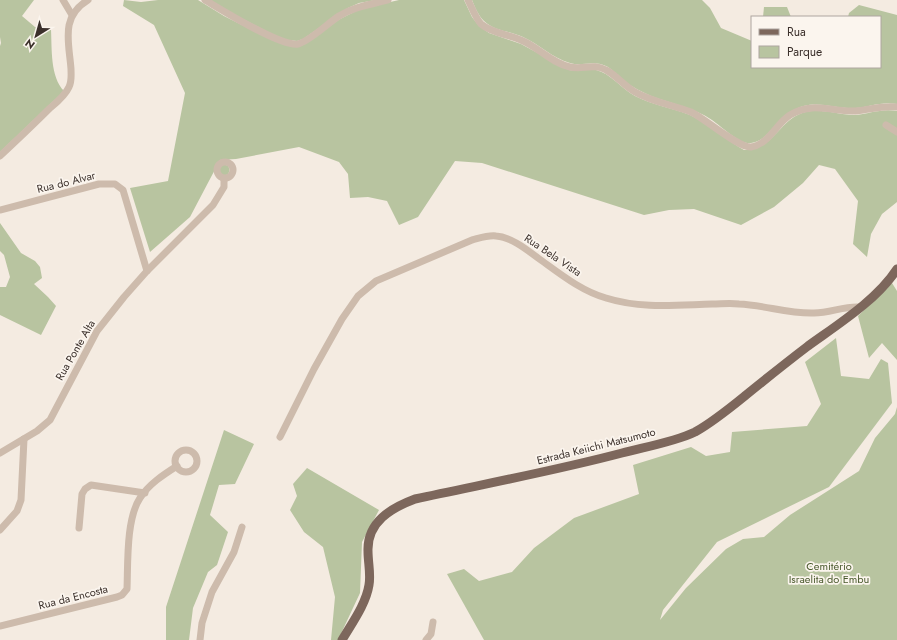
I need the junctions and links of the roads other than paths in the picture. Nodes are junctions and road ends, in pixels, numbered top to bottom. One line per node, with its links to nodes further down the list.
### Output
1 (63, 0): 6 (street)
2 (88, 0): 6 (street)
3 (205, 0): 4 (street)
4 (388, 0)
5 (468, 0): 7 (street)
6 (72, 14): 10 (street)
7 (897, 107)
8 (886, 125): 9 (street)
9 (897, 132)
10 (0, 156)
11 (224, 178): 14 (street, Rua Ponte Alta)
12 (0, 210): 14 (street, Rua do Alvar)
13 (897, 270): 15 (main road, Estrada Keiichi Matsumoto)
14 (147, 271): 17 (street, Rua Ponte Alta)
15 (859, 307): 16 (street, Rua Bela Vista); 27 (main road, Estrada Keiichi Matsumoto)
16 (280, 437)
17 (24, 439): 18 (street, Rua Ponte Alta); 23 (street)
18 (0, 453)
19 (177, 466): 20 (street, Rua da Encosta)
20 (144, 493): 22 (street); 25 (street, Rua da Encosta)
21 (242, 527): 26 (street)
22 (79, 528)
23 (0, 530)
24 (433, 622): 28 (street)
25 (0, 626)
26 (200, 640)
27 (342, 640)
28 (426, 640)

